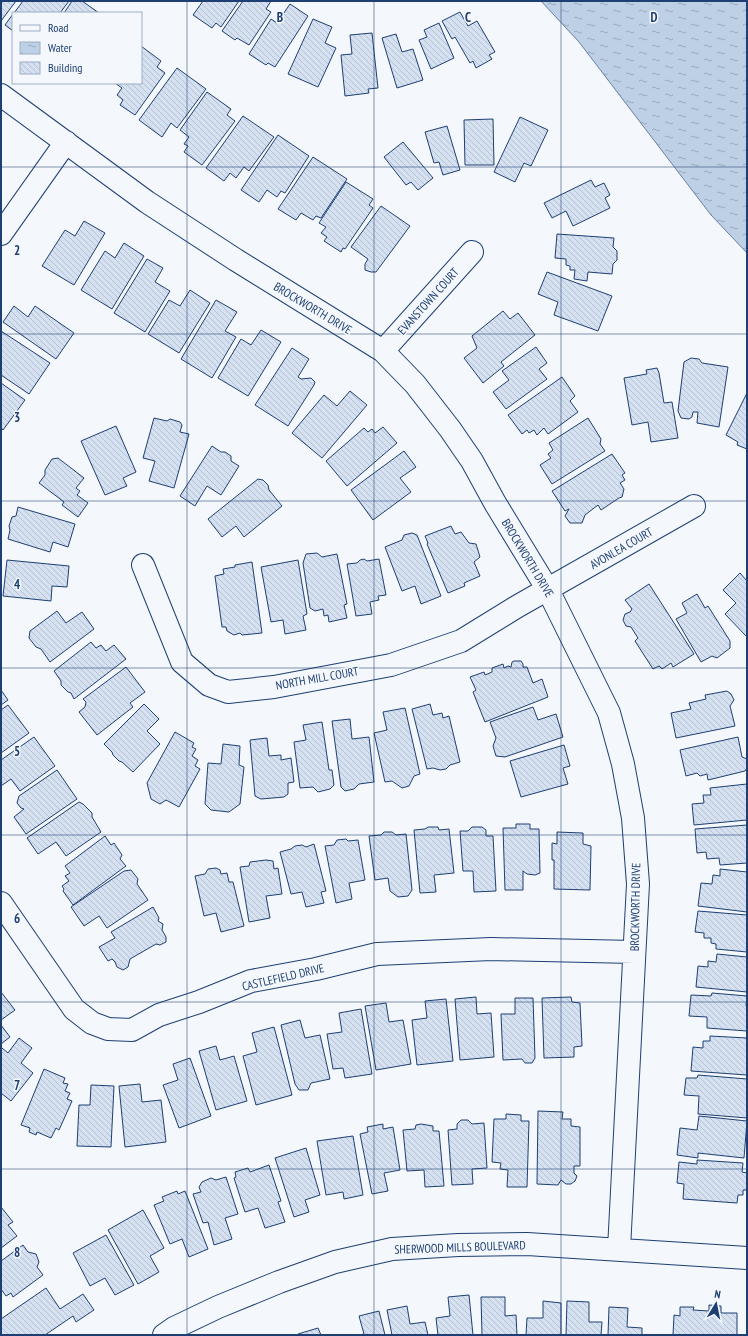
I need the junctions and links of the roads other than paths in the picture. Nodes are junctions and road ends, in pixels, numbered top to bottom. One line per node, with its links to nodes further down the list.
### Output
1 (1, 95): 2 (street, BROCKWORTH DRIVE)
2 (66, 142): 3 (street); 5 (street, BROCKWORTH DRIVE)
3 (1, 234)
4 (472, 252): 5 (street, EVANSTOWN COURT)
5 (383, 351): 8 (street, BROCKWORTH DRIVE)
6 (694, 506): 8 (street, AVONLEA COURT)
7 (143, 565): 8 (street, NORTH MILL COURT)
8 (548, 590): 10 (street, BROCKWORTH DRIVE)
9 (1, 903): 10 (street, CASTLEFIELD DRIVE)
10 (634, 952): 11 (street, BROCKWORTH DRIVE)
11 (619, 1249): 12 (street, SHERWOOD MILLS BOULEVARD); 13 (street, SHERWOOD MILLS BOULEVARD)
12 (747, 1258)
13 (164, 1335)

